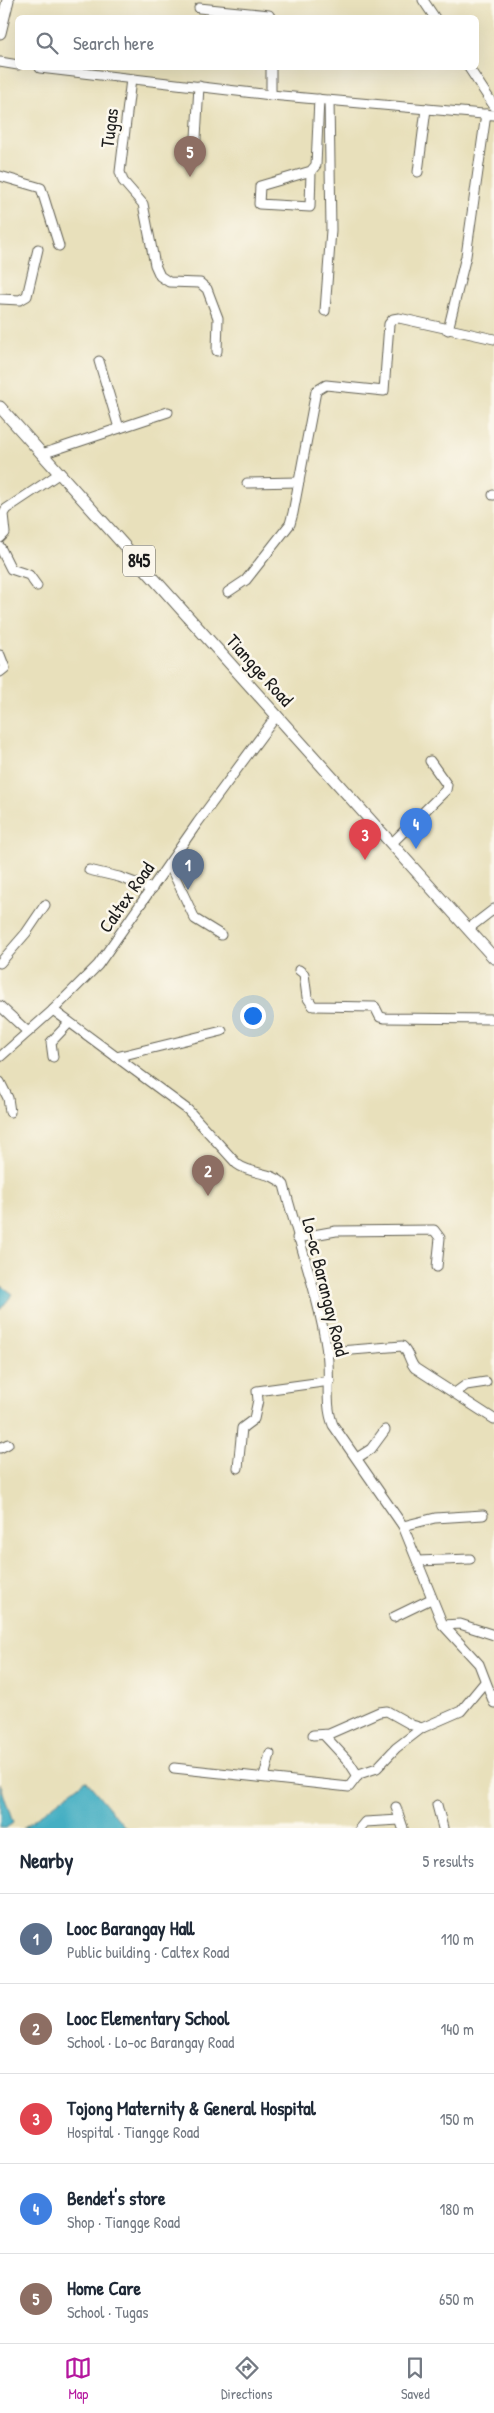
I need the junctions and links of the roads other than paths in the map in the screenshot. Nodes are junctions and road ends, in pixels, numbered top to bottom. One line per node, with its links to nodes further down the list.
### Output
1 (8, 0): 6 (main road)
2 (422, 0): 5 (street)
3 (198, 8): 4 (street)
4 (269, 15)
5 (433, 15)
6 (0, 33)
7 (0, 62): 8 (street)
8 (15, 64)
9 (57, 70): 12 (street)
10 (271, 70): 14 (street)
11 (470, 70): 17 (street)
12 (131, 79): 13 (street); 30 (street, Tugas)
13 (199, 86): 14 (street); 20 (street)
14 (271, 95): 15 (street)
15 (319, 99): 16 (street); 21 (street)
16 (329, 100): 18 (street); 27 (street)
17 (494, 106)
18 (426, 109): 19 (street); 22 (street)
19 (490, 115): 28 (street)
20 (195, 155)
21 (311, 171): 21 (street)
22 (418, 172)
23 (0, 176): 24 (street)
24 (59, 246)
25 (38, 249): 26 (street)
26 (0, 300)
27 (325, 311)
28 (448, 330): 29 (street); 37 (street)
29 (494, 338)
30 (217, 351)
31 (99, 361): 34 (street)
32 (0, 407): 35 (main road, Tiangge Road / 845)
33 (168, 412): 34 (street)
34 (119, 428): 35 (street)
35 (42, 454): 36 (main road, Tiangge Road / 845)
36 (60, 473): 39 (street); 45 (main road, Tiangge Road / 845)
37 (299, 482): 38 (street); 42 (street)
38 (247, 483)
39 (0, 538)
40 (0, 547): 41 (street)
41 (37, 586)
42 (228, 592)
43 (0, 655): 44 (street)
44 (0, 672)
45 (278, 715): 47 (main road, Tiangge Road / 845); 48 (street, Caltex Road)
46 (430, 761): 47 (street)
47 (392, 843): 53 (main road, Tiangge Road / 845)
48 (169, 864): 50 (street, Caltex Road); 54 (street)
49 (89, 870): 50 (street)
50 (152, 889): 59 (street, Caltex Road)
51 (45, 905): 56 (street)
52 (494, 909): 53 (street)
53 (468, 929): 55 (main road, Tiangge Road / 845)
54 (221, 935)
55 (494, 958)
56 (0, 963)
57 (299, 970): 60 (street)
58 (0, 1006): 63 (street)
59 (53, 1010): 61 (street, Lo-oc Barangay Road); 63 (street, Caltex Road)
60 (494, 1019)
61 (70, 1023): 65 (street); 66 (street, Lo-oc Barangay Road)
62 (222, 1031): 66 (street)
63 (28, 1032): 64 (street, Caltex Road)
64 (0, 1057)
65 (53, 1057)
66 (116, 1057): 69 (street, Lo-oc Barangay Road)
67 (0, 1082): 68 (street)
68 (10, 1112)
69 (297, 1238): 70 (street); 71 (street, Lo-oc Barangay Road)
70 (437, 1268)
71 (328, 1352): 72 (street, Lo-oc Barangay Road); 74 (street)
72 (330, 1381): 77 (street, Lo-oc Barangay Road); 78 (street)
73 (486, 1382): 74 (street)
74 (454, 1393): 75 (street)
75 (494, 1419)
76 (385, 1430): 77 (street)
77 (357, 1458): 80 (street, Lo-oc Barangay Road)
78 (238, 1468)
79 (483, 1515): 80 (street)
80 (402, 1526): 82 (street, Lo-oc Barangay Road)
81 (470, 1559): 82 (street)
82 (418, 1561): 83 (street, Lo-oc Barangay Road)
83 (431, 1598): 84 (street); 85 (street, Lo-oc Barangay Road)
84 (394, 1616)
85 (443, 1625): 86 (street); 87 (street, Lo-oc Barangay Road)
86 (494, 1635)
87 (485, 1682): 88 (street, Lo-oc Barangay Road); 89 (street)
88 (494, 1703)
89 (422, 1728): 91 (street); 94 (street)
90 (313, 1735): 91 (street)
91 (324, 1735): 94 (street)
92 (270, 1754): 95 (street)
93 (174, 1768): 95 (street)
94 (358, 1776): 95 (street)
95 (264, 1777)
96 (436, 1805): 100 (street)
97 (396, 1807): 98 (street)
98 (401, 1824): 99 (street)
99 (360, 1828)
100 (443, 1828)

